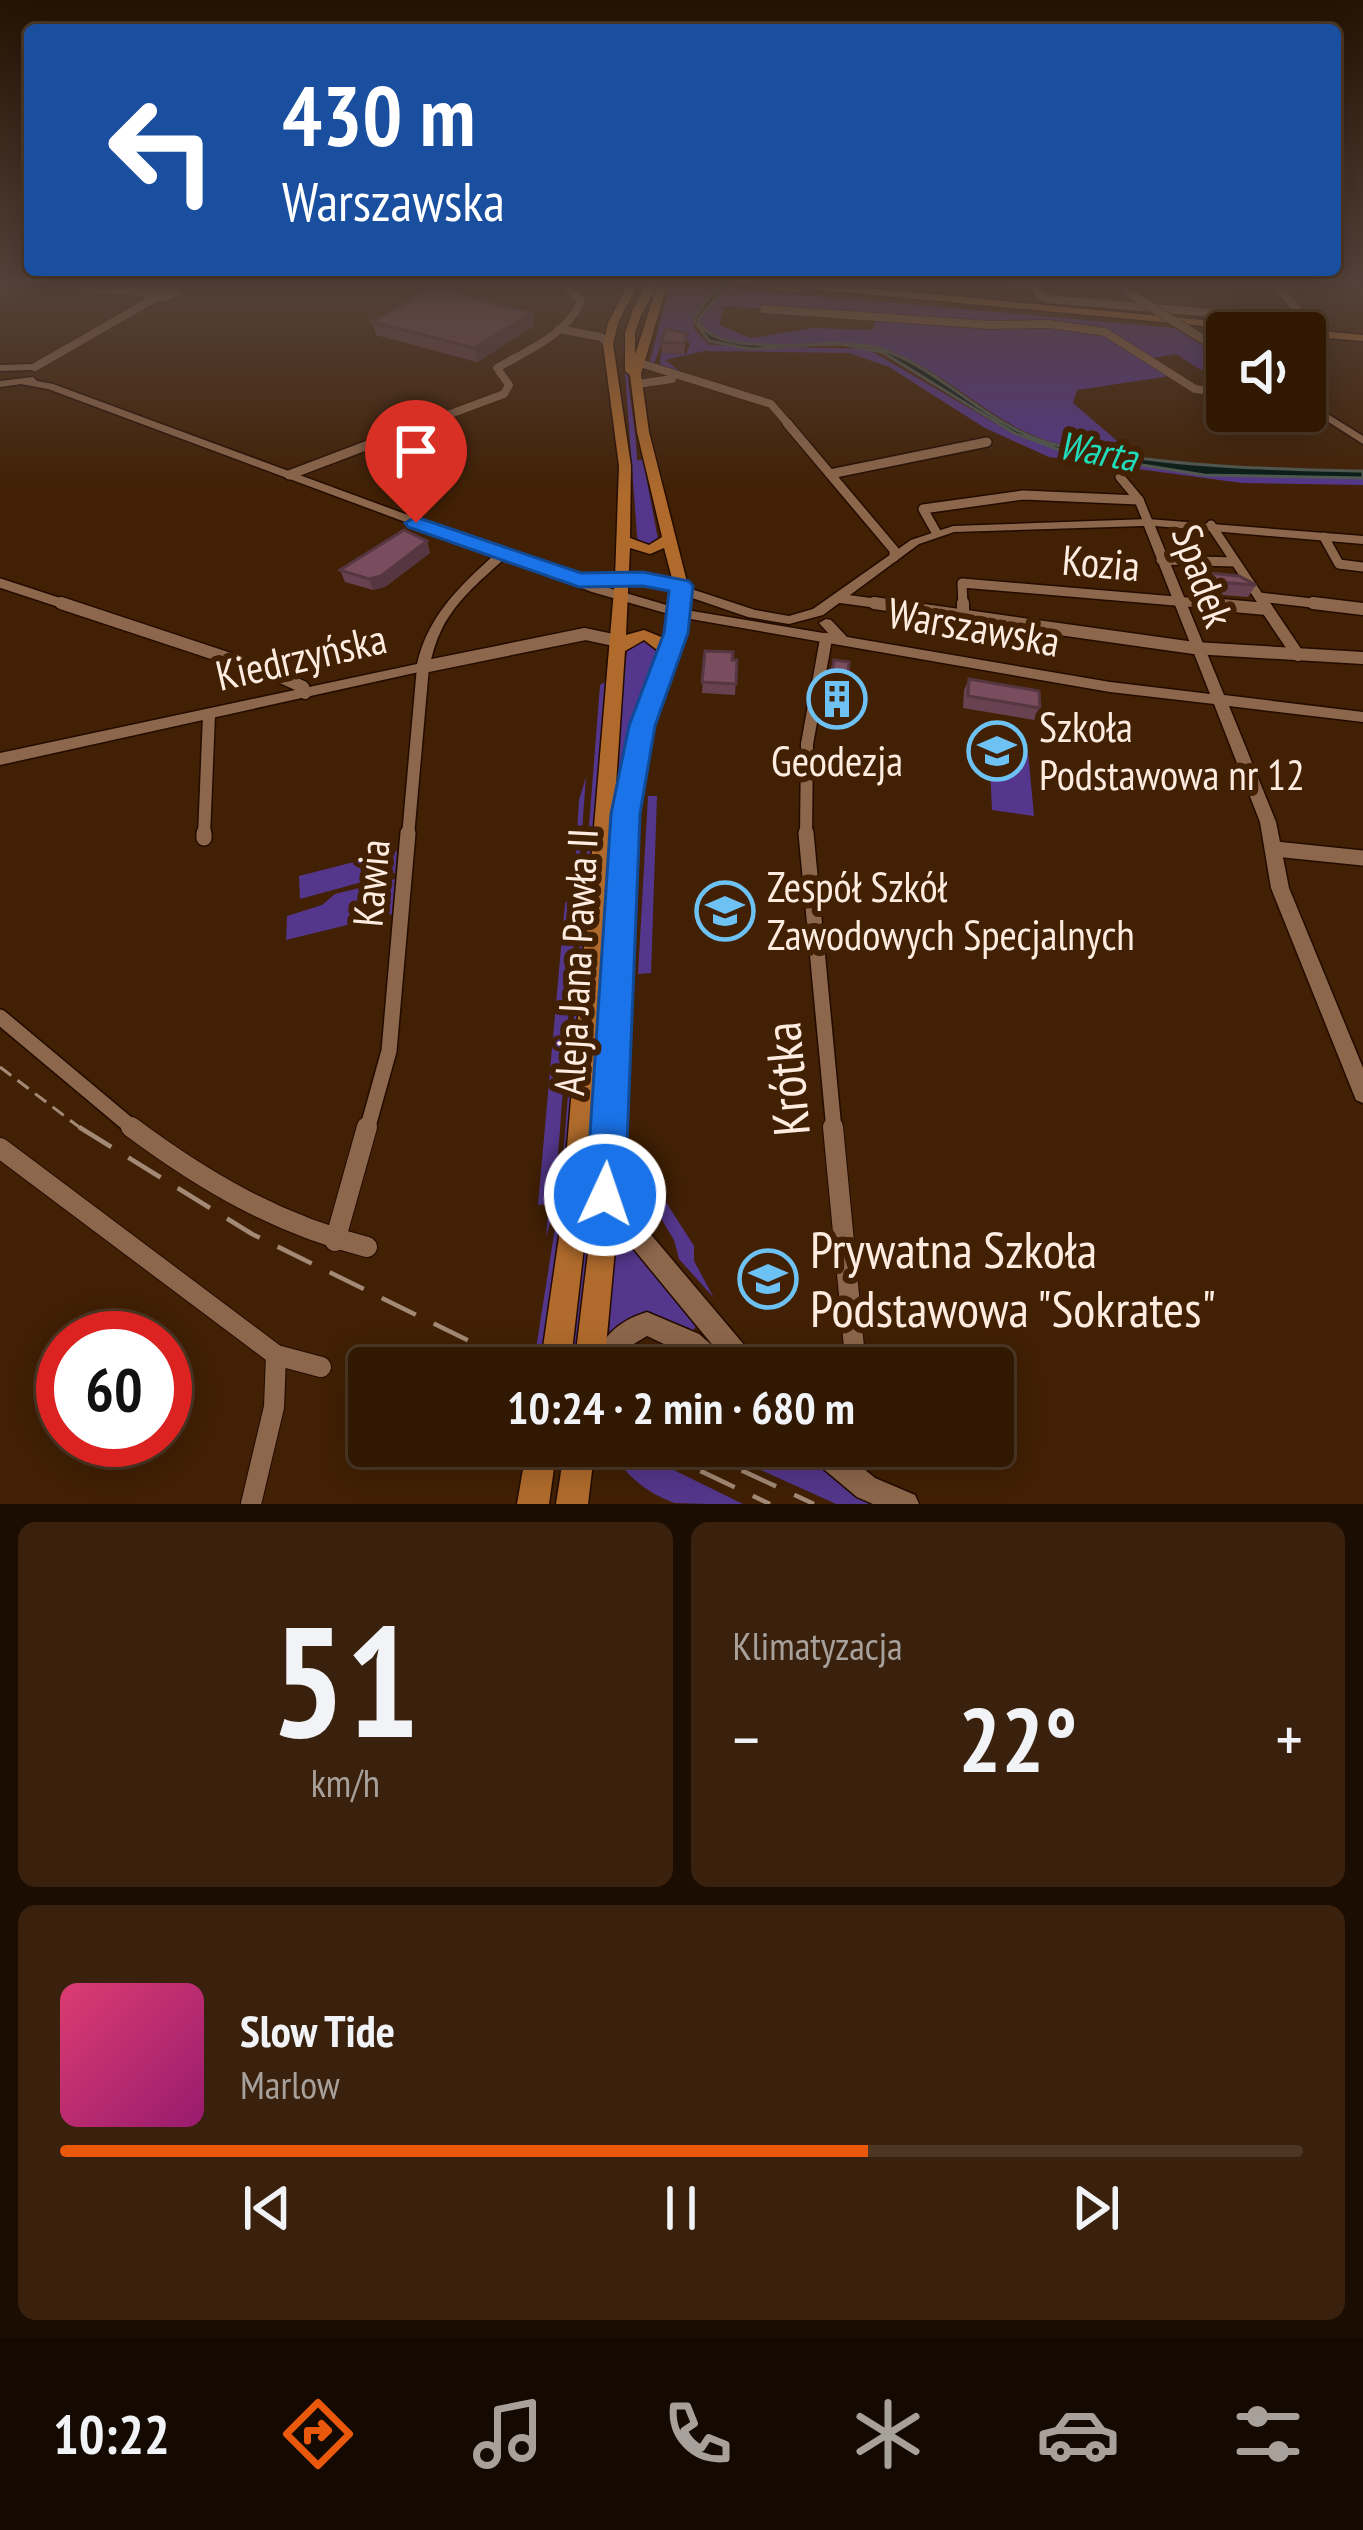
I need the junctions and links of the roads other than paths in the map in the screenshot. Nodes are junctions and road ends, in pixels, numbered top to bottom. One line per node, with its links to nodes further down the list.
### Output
1 (62, 354): 8 (street)
2 (519, 354): 19 (street)
3 (610, 354): 14 (main road, Aleja Jana Pawła II)
4 (619, 354): 14 (main road, Aleja Jana Pawła II)
5 (628, 354): 9 (main road)
6 (639, 354): 9 (main road, Aleja Jana Pawła II)
7 (1140, 354): 13 (street)
8 (38, 370): 10 (street); 10 (street); 12 (street, Warszawska)
9 (637, 374): 11 (street); 11 (street); 27 (main road, Aleja Jana Pawła II)
10 (7, 377): 12 (street, Warszawska)
11 (679, 379): 18 (street)
12 (50, 386): 19 (street, Warszawska)
13 (1206, 389)
14 (618, 402): 30 (main road, Aleja Jana Pawła II)
15 (1326, 417): 16 (street)
16 (1363, 441)
17 (987, 442): 18 (street)
18 (830, 473): 25 (street)
19 (289, 475): 31 (street, Warszawska)
20 (1120, 477): 21 (street, Spadek)
21 (1139, 500): 22 (street, Spadek); 24 (street)
22 (1148, 522): 23 (street); 24 (street); 33 (street, Spadek)
23 (1211, 525): 26 (street); 34 (street)
24 (936, 532): 29 (street)
25 (880, 535): 29 (street); 32 (street)
26 (1324, 537): 28 (street); 35 (street)
27 (671, 538): 30 (main road); 39 (main road, Aleja Jana Pawła II)
28 (1363, 540)
29 (915, 542): 32 (street)
30 (623, 550): 36 (main road, Aleja Jana Pawła II); 37 (street)
31 (502, 554): 37 (street, Warszawska); 56 (street, Kawia)
32 (894, 557): 42 (street)
33 (1161, 560): 34 (street); 44 (street, Spadek)
34 (1235, 562): 40 (street)
35 (1363, 567)
36 (622, 578): 37 (street, Warszawska); 39 (street, Warszawska); 41 (main road, Aleja Jana Pawła II)
37 (585, 579): 41 (street, Warszawska)
38 (0, 583): 57 (street)
39 (675, 585): 41 (street); 42 (street, Warszawska); 43 (street); 47 (main road, Aleja Jana Pawła II)
40 (1259, 597): 45 (street); 46 (street)
41 (621, 598): 43 (street, Warszawska); 52 (main road, Aleja Jana Pawła II)
42 (832, 602): 48 (street); 50 (street)
43 (642, 603): 47 (street, Warszawska)
44 (1178, 603): 45 (street, Kozia); 48 (street, Kozia); 53 (street, Spadek)
45 (1267, 609): 54 (street)
46 (1362, 610)
47 (679, 613): 49 (street, Warszawska); 51 (main road, Aleja Jana Pawła II)
48 (963, 616): 53 (street)
49 (709, 618): 50 (street, Warszawska); 51 (street)
50 (832, 634): 58 (street, Warszawska); 76 (street, Krótka)
51 (672, 642): 52 (main road); 68 (main road, Aleja Jana Pawła II)
52 (618, 645): 56 (street, Kiedrzyńska); 71 (main road, Aleja Jana Pawła II)
53 (1194, 648): 54 (street); 58 (street, Spadek)
54 (1298, 655): 55 (street)
55 (1363, 658)
56 (423, 667): 57 (street, Kiedrzyńska); 69 (street, Kawia)
57 (305, 693): 59 (street, Kiedrzyńska)
58 (1217, 702): 60 (street, Warszawska); 63 (street, Spadek)
59 (209, 715): 61 (street, Kiedrzyńska); 62 (street)
60 (1363, 717)
61 (0, 759)
62 (204, 838)
63 (1275, 849): 64 (street); 66 (street, Spadek)
64 (1363, 858)
65 (0, 1017): 69 (street)
66 (1363, 1093)
67 (0, 1148): 77 (street)
68 (607, 1162): 72 (main road, Aleja Jana Pawła II); 75 (street)
69 (335, 1241): 70 (street)
70 (367, 1247)
71 (558, 1347)
72 (591, 1347)
73 (610, 1347): 74 (street)
74 (695, 1347)
75 (730, 1347)
76 (854, 1347)
77 (275, 1354): 78 (street); 82 (street)
78 (321, 1367)
79 (539, 1467): 83 (main road)
80 (577, 1467): 84 (main road)
81 (846, 1467): 85 (street)
82 (251, 1504)
83 (533, 1504)
84 (572, 1504)
85 (906, 1504)

